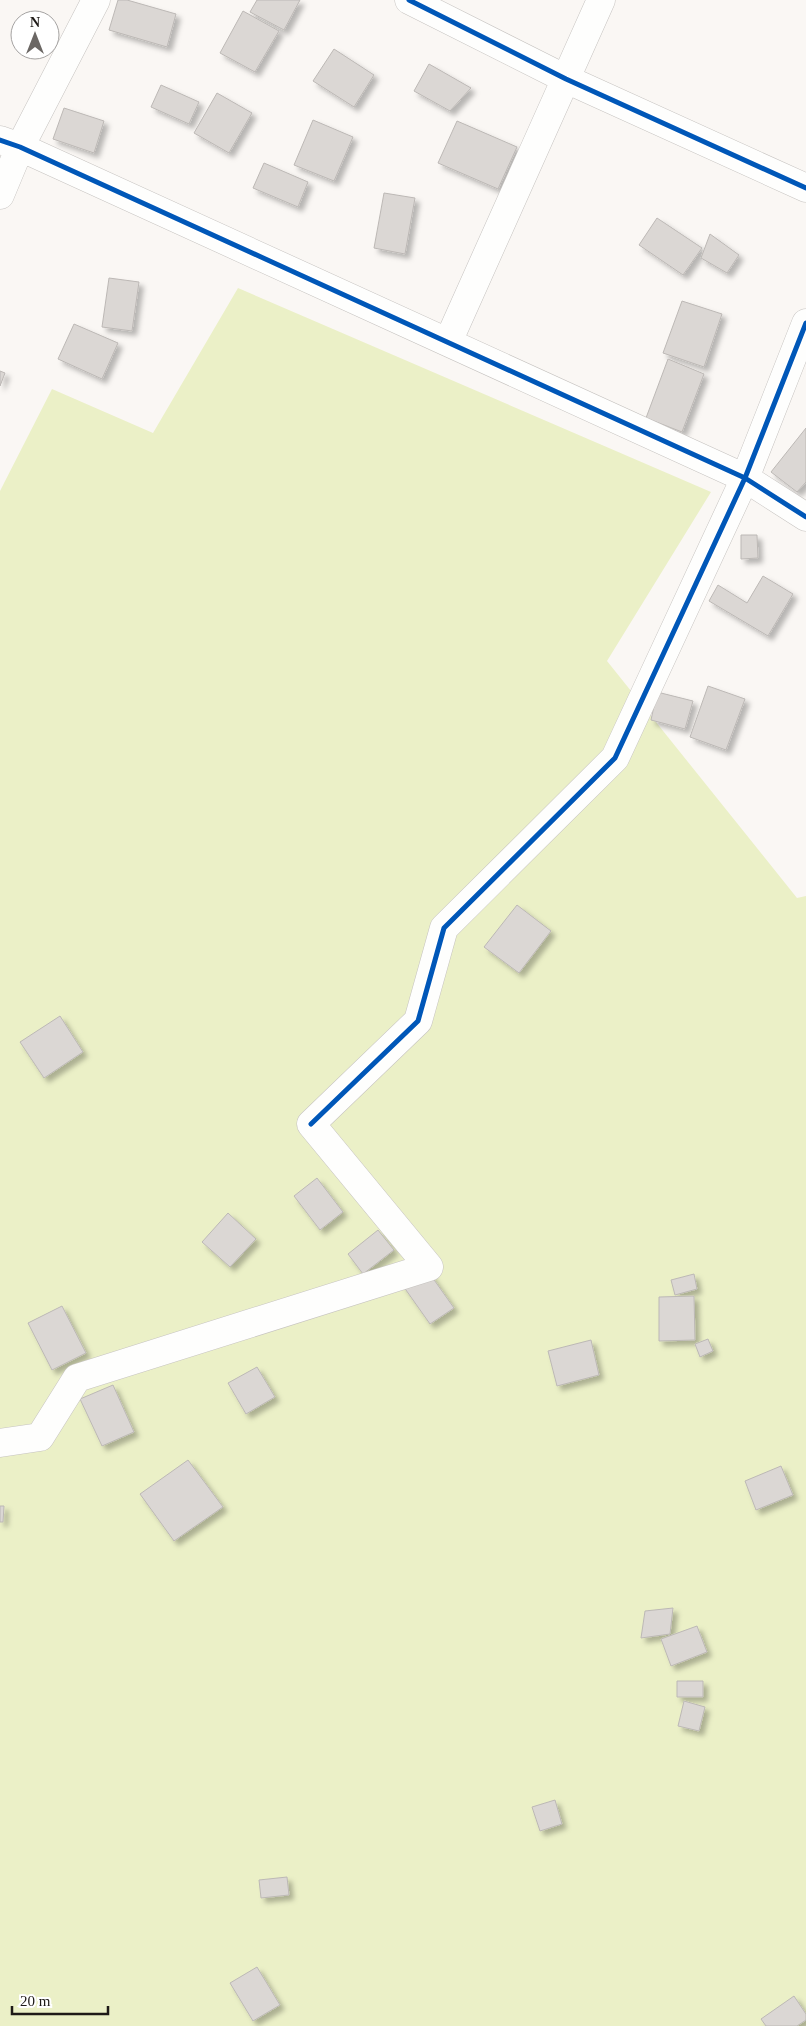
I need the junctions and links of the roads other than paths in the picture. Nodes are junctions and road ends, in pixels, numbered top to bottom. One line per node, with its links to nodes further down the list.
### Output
1 (96, 0): 5 (street)
2 (409, 0): 4 (street)
3 (601, 0): 4 (street)
4 (566, 79): 6 (street); 9 (street)
5 (10, 144): 7 (street); 9 (street)
6 (806, 188)
7 (0, 195)
8 (806, 323): 10 (street)
9 (448, 342): 10 (street)
10 (745, 478): 11 (street); 12 (street)
11 (806, 517)
12 (0, 1443)

